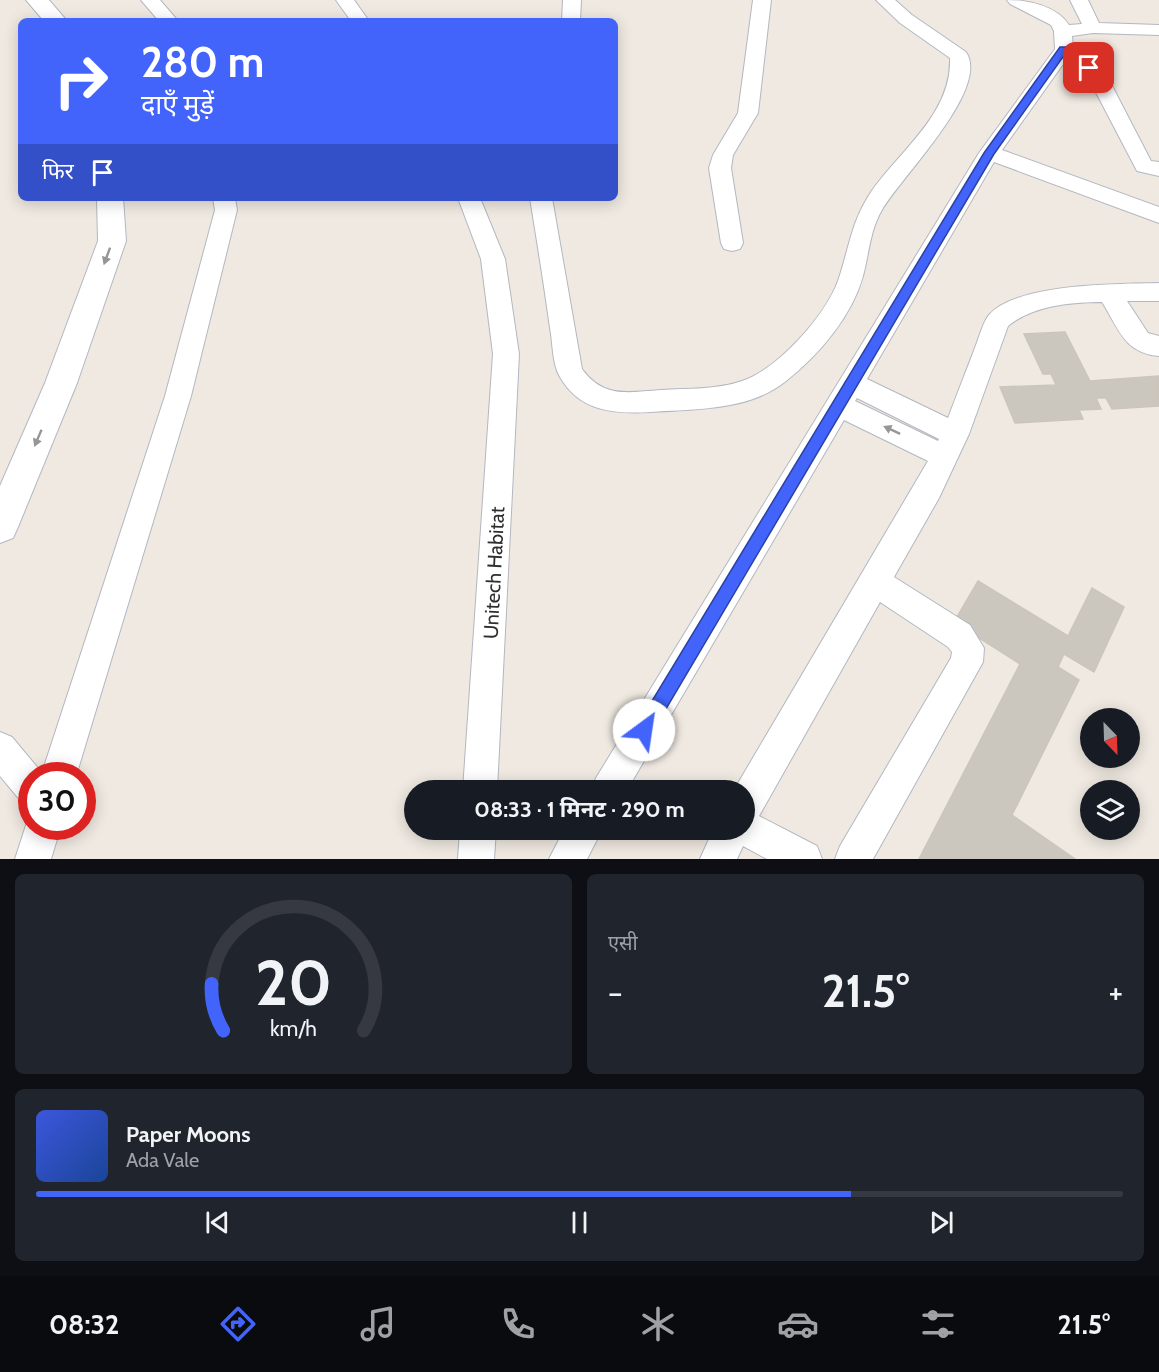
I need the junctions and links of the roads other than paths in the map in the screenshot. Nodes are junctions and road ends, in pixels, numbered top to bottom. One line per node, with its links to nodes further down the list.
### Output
1 (38, 0): 9 (main road)
2 (150, 0): 10 (street)
3 (345, 0): 11 (street)
4 (572, 0): 12 (street)
5 (762, 0): 23 (street)
6 (885, 0): 21 (street)
7 (1016, 0): 15 (street)
8 (1079, 0): 13 (street)
9 (53, 18)
10 (166, 18)
11 (358, 18)
12 (571, 18)
13 (1093, 28): 14 (street); 15 (street)
14 (1159, 30)
15 (1064, 40): 16 (street); 17 (street)
16 (989, 153): 22 (street); 27 (street)
17 (1159, 169)
18 (110, 201): 29 (main road, one-way to 29)
19 (224, 201): 32 (street)
20 (470, 201): 34 (street, Unitech Habitat)
21 (542, 201)
22 (1159, 215)
23 (732, 243)
24 (1159, 292): 25 (street)
25 (1109, 293): 26 (street); 28 (street)
26 (1159, 346)
27 (845, 394): 28 (street); 35 (street)
28 (950, 445): 30 (street)
29 (0, 526)
30 (875, 582): 36 (street); 47 (street)
31 (0, 749): 33 (street)
32 (63, 762)
33 (18, 771)
34 (481, 780)
35 (614, 780)
36 (755, 789)
37 (755, 833): 46 (street)
38 (39, 840): 42 (street)
39 (477, 840): 43 (street)
40 (578, 840): 44 (street)
41 (727, 840): 45 (street)
42 (33, 859)
43 (476, 859)
44 (567, 859)
45 (718, 859)
46 (804, 859)
47 (853, 859)

